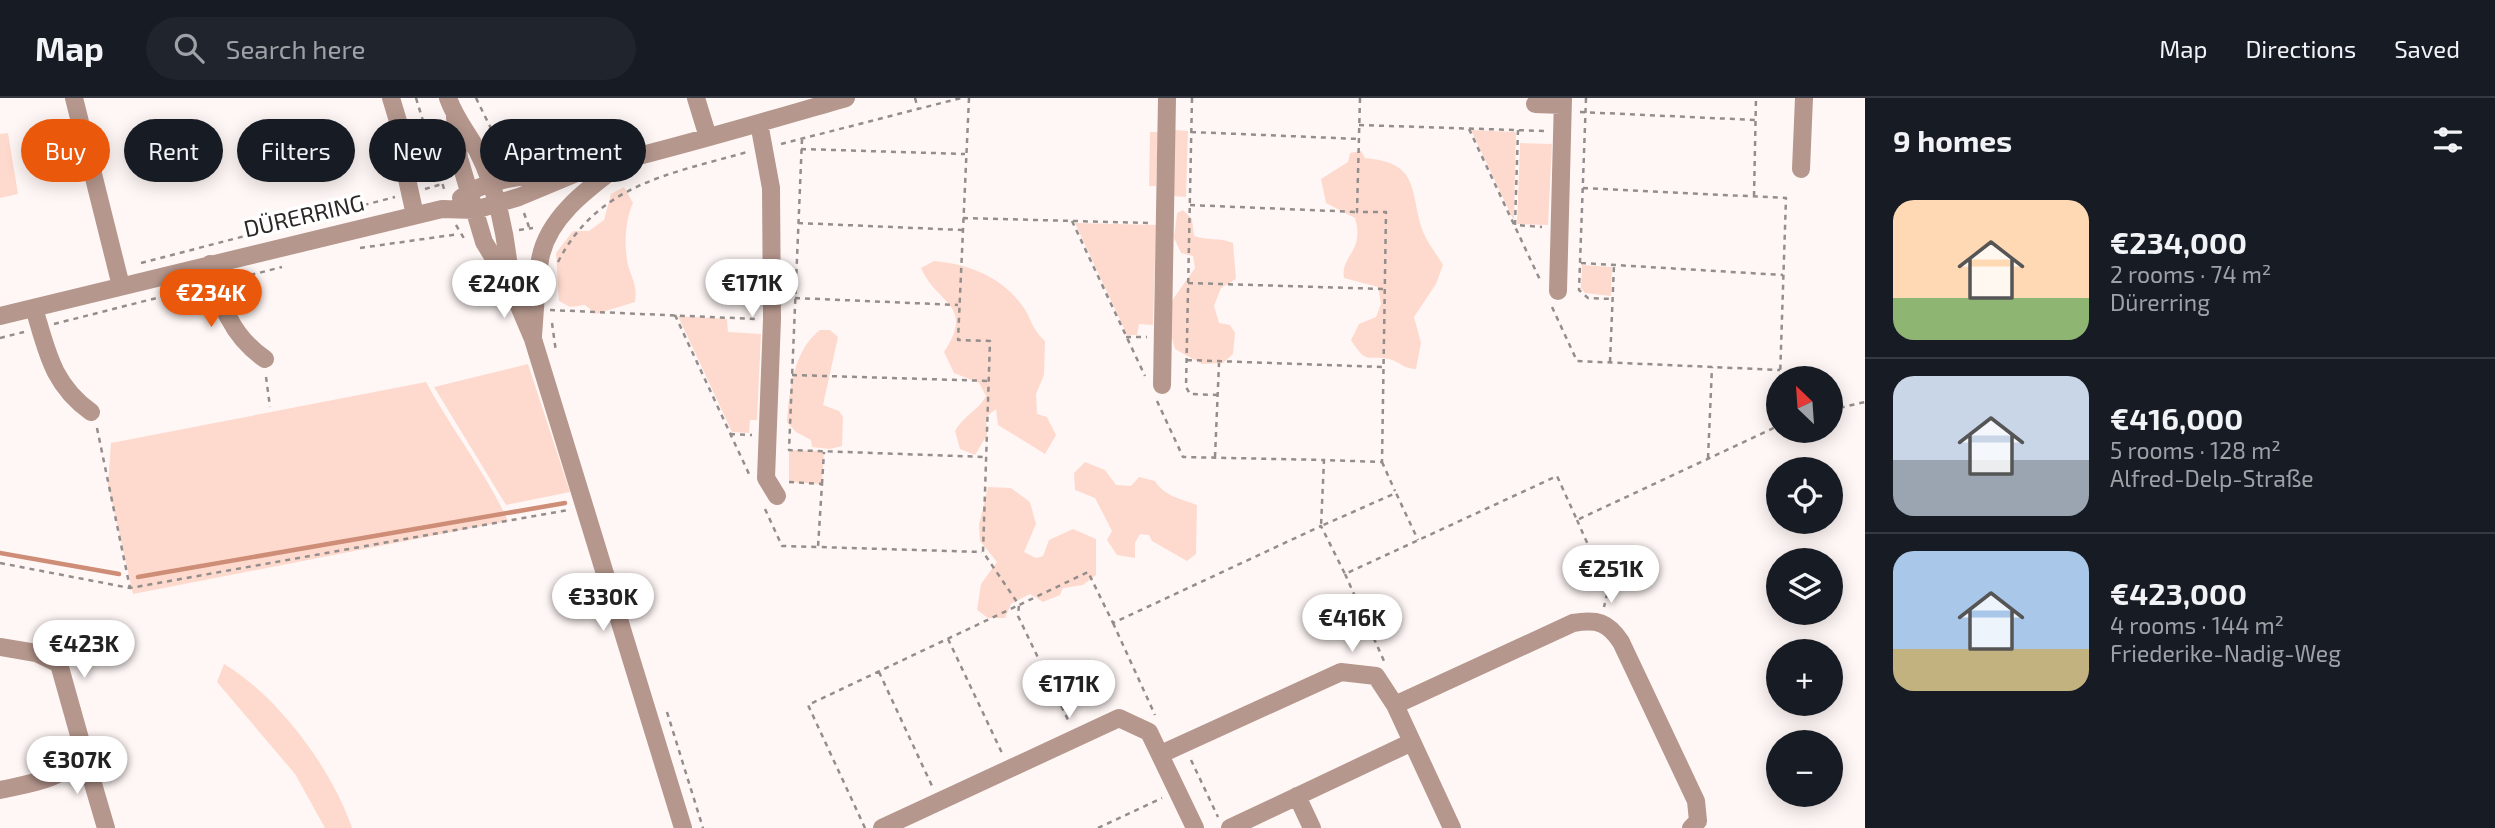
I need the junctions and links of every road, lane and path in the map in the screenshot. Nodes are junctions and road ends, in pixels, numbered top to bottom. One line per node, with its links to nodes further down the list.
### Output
1 (74, 98): 66 (street)
2 (391, 98): 45 (street)
3 (416, 98): 41 (path)
4 (448, 98): 21 (street)
5 (476, 98): 22 (path)
6 (696, 98): 30 (street)
7 (846, 98): 24 (street)
8 (915, 98): 19 (path)
9 (961, 98): 19 (path)
10 (969, 98): 36 (path)
11 (1167, 98): 56 (street)
12 (1192, 98): 28 (path)
13 (1360, 98): 25 (path)
14 (1586, 98): 20 (path)
15 (1756, 98): 23 (path)
16 (1804, 98): 37 (street)
17 (1535, 104): 18 (street)
18 (1563, 105): 20 (path); 29 (street)
19 (918, 109): 31 (path)
20 (1586, 112): 23 (path); 43 (path)
21 (455, 117): 42 (street); 44 (street)
22 (486, 119)
23 (1755, 120): 46 (path)
24 (759, 123): 30 (street); 33 (street)
25 (1359, 125): 26 (path); 32 (path)
26 (1469, 129): 27 (path); 57 (path)
27 (1518, 130): 29 (path); 57 (path)
28 (1191, 132): 32 (path); 50 (path)
29 (1562, 132): 59 (street)
30 (708, 137): 35 (street)
31 (802, 139): 33 (path); 34 (path)
32 (1359, 139): 52 (path)
33 (766, 147): 64 (path); 77 (street)
34 (801, 149): 36 (path); 55 (path)
35 (646, 153)
36 (965, 154): 54 (path)
37 (1801, 169)
38 (501, 182): 42 (street)
39 (552, 182): 49 (street, DÜRERRING)
40 (598, 182): 80 (street)
41 (442, 184): 45 (path); 47 (path)
42 (489, 186): 44 (street); 49 (street)
43 (1583, 188): 46 (path); 61 (path)
44 (469, 191): 47 (street, DÜRERRING); 51 (street)
45 (410, 194): 53 (street); 66 (path)
46 (1754, 196): 65 (path)
47 (448, 200): 51 (street, DÜRERRING); 53 (street, DÜRERRING)
48 (521, 203): 58 (path)
49 (496, 204): 51 (street, DÜRERRING); 68 (street)
50 (1190, 205): 52 (path); 67 (path)
51 (475, 210): 68 (street)
52 (1357, 212): 69 (path)
53 (415, 215): 62 (street, DÜRERRING)
54 (962, 218): 56 (path); 60 (path)
55 (798, 223): 60 (path); 71 (path)
56 (1166, 224): 79 (street)
57 (1515, 225): 59 (path); 70 (path)
58 (529, 227)
59 (1559, 229): 70 (street)
60 (962, 230): 73 (path)
61 (1581, 263): 63 (path); 72 (path)
62 (210, 264): 66 (street, DÜRERRING); 81 (street)
63 (1614, 265): 65 (path); 72 (path)
64 (555, 268)
65 (1783, 275): 86 (path)
66 (119, 277): 74 (street, DÜRERRING)
67 (1188, 284): 69 (path); 83 (path)
68 (510, 285): 80 (street)
69 (1385, 289): 87 (path)
70 (1550, 293): 85 (path)
71 (795, 298): 73 (path); 90 (path)
72 (1612, 299): 85 (path)
73 (958, 305): 91 (path)
74 (34, 308): 76 (street, DÜRERRING); 97 (street)
75 (676, 315): 77 (path); 82 (path); 99 (path)
76 (0, 316)
77 (772, 319): 100 (street)
78 (1126, 337): 79 (path)
79 (1163, 338): 92 (street)
80 (533, 339): 110 (street)
81 (265, 359): 95 (path)
82 (558, 360)
83 (1187, 360): 84 (path); 93 (path)
84 (1219, 361): 87 (path); 93 (path)
85 (1610, 362): 88 (path)
86 (1780, 366)
87 (1384, 367): 105 (path)
88 (1712, 367): 89 (path); 104 (path)
89 (1766, 369)
90 (792, 375): 91 (path); 101 (path)
91 (990, 382): 102 (path)
92 (1162, 386)
93 (1217, 395): 103 (path)
94 (1865, 402): 96 (path)
95 (270, 407)
96 (1843, 407)
97 (91, 412): 118 (path)
98 (1766, 431): 104 (path)
99 (730, 434): 100 (path); 106 (path)
100 (767, 436): 109 (street)
101 (824, 451): 102 (path); 107 (path)
102 (987, 457): 115 (path)
103 (1215, 457)
104 (1708, 458): 111 (path)
105 (1382, 462): 108 (path); 112 (path)
106 (753, 484)
107 (822, 484): 109 (path); 114 (path)
108 (1396, 493): 112 (path); 113 (path)
109 (777, 495): 114 (path)
110 (585, 508): 118 (path); 141 (street)
111 (1577, 520): 113 (path); 120 (path)
112 (1321, 526): 117 (path); 121 (path)
113 (1418, 541): 117 (path)
114 (818, 547): 115 (path)
115 (983, 552): 119 (path)
116 (0, 563): 118 (path)
117 (1345, 574): 125 (path)
118 (130, 588)
119 (1019, 605): 121 (path); 122 (path); 129 (path)
120 (1601, 621): 126 (street); 139 (street)
121 (1113, 623): 128 (path)
122 (948, 639): 124 (path); 134 (path)
123 (0, 647): 133 (street)
124 (879, 672): 138 (path); 143 (path)
125 (1377, 676): 126 (street); 131 (street)
126 (1395, 705): 130 (street)
127 (666, 711): 142 (path)
128 (1149, 732): 129 (street); 132 (street)
129 (1077, 738): 134 (street)
130 (1412, 741): 137 (street); 150 (street)
131 (1183, 744): 132 (street); 147 (path)
132 (1161, 754): 136 (street)
133 (79, 760): 135 (street); 140 (street)
134 (1009, 769): 138 (street)
135 (0, 790)
136 (1177, 791): 145 (path); 146 (street)
137 (1297, 796): 148 (street); 149 (street)
138 (939, 802): 144 (street)
139 (1694, 824)
140 (106, 828)
141 (683, 828)
142 (703, 828)
143 (865, 828)
144 (882, 828)
145 (1098, 828)
146 (1195, 828)
147 (1223, 828)
148 (1230, 828)
149 (1312, 828)
150 (1452, 828)

